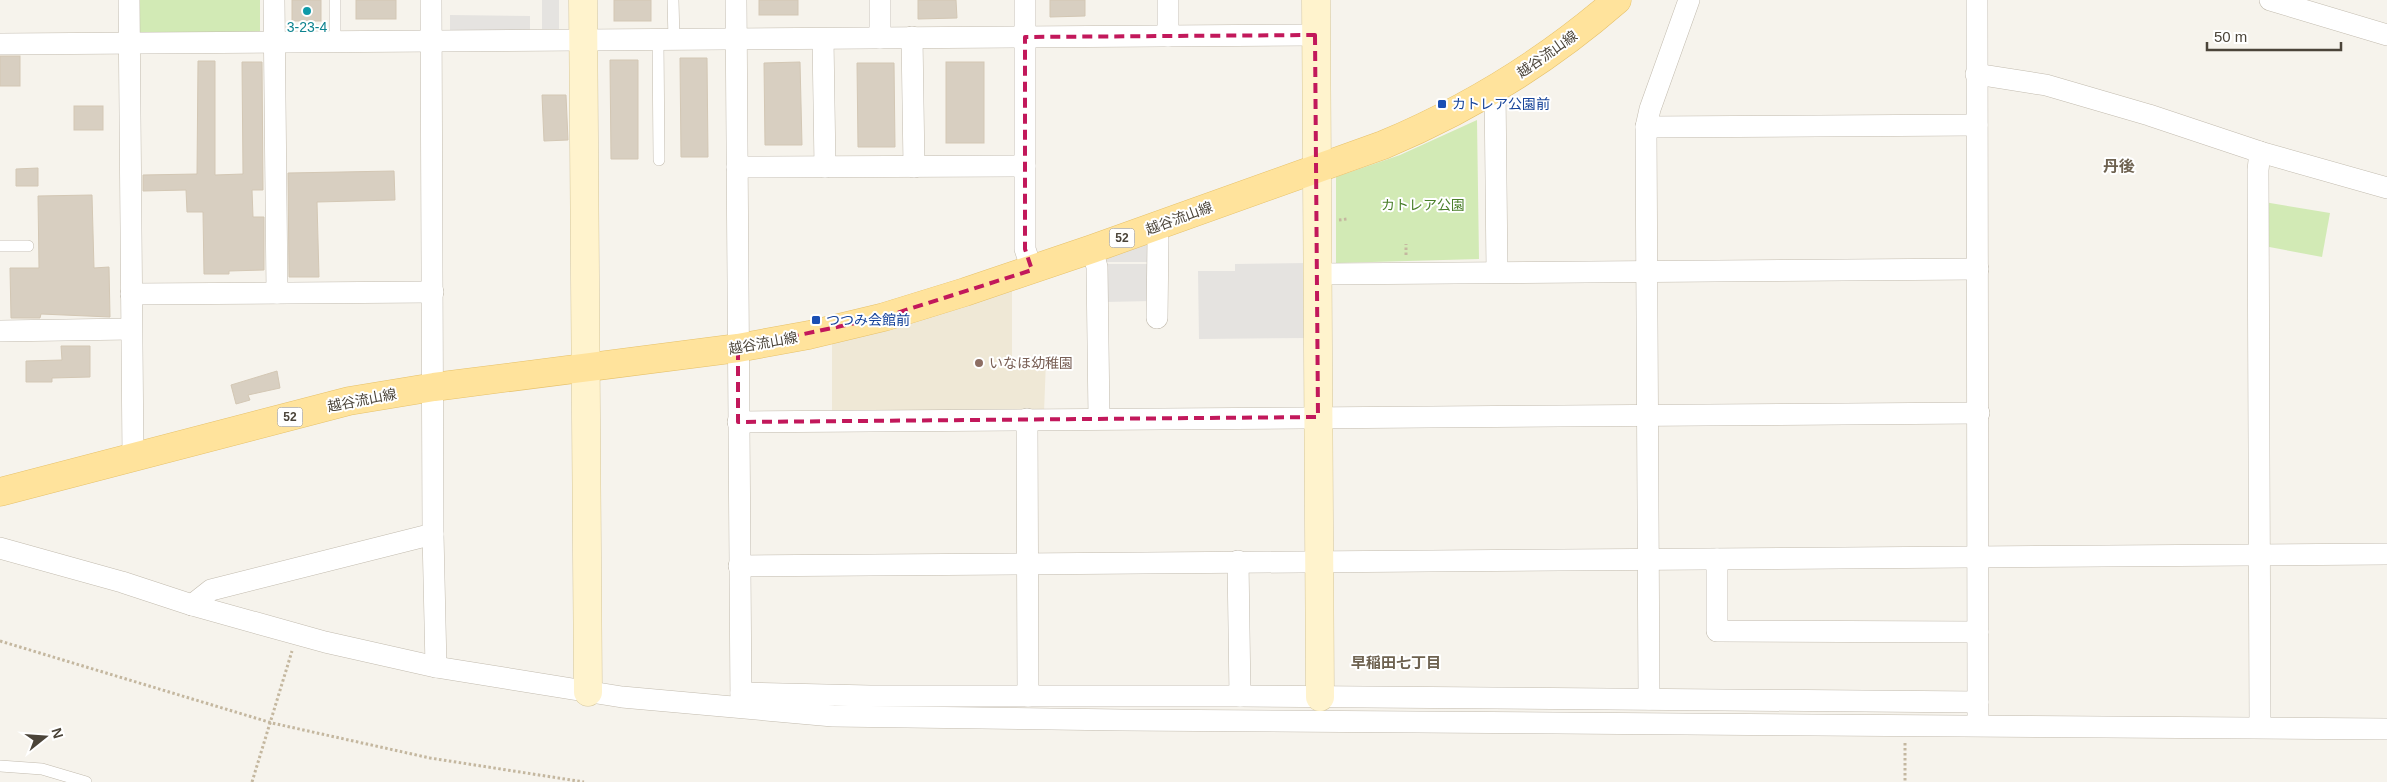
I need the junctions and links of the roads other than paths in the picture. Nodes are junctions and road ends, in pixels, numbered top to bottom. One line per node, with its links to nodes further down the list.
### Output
1 (129, 0): 30 (street)
2 (274, 0): 27 (street)
3 (334, 0): 28 (lane)
4 (431, 0): 26 (street)
5 (583, 0): 24 (street)
6 (673, 0): 25 (lane)
7 (736, 0): 22 (street)
8 (880, 0): 21 (street)
9 (1025, 0): 20 (street)
10 (1168, 0): 17 (street)
11 (1316, 0): 16 (street)
12 (1617, 0): 32 (main road, 越谷流山線 / 52)
13 (1689, 0): 34 (street)
14 (1977, 0): 31 (street)
15 (2270, 0): 18 (street)
16 (1315, 35): 17 (street); 41 (street)
17 (1168, 36): 20 (street)
18 (2387, 36)
19 (912, 37): 20 (street); 21 (street); 40 (street)
20 (1025, 37): 37 (street)
21 (880, 38): 23 (street)
22 (736, 39): 23 (street); 25 (street); 38 (street)
23 (823, 39): 39 (street)
24 (583, 40): 25 (street); 26 (street); 59 (street)
25 (666, 40): 36 (lane)
26 (432, 41): 28 (street); 52 (street)
27 (275, 42): 28 (street); 30 (street); 53 (street)
28 (334, 42)
29 (0, 44): 30 (street)
30 (129, 44): 54 (street)
31 (1976, 74): 33 (street); 35 (street)
32 (1495, 89): 41 (main road, 越谷流山線 / 52); 49 (street)
33 (1977, 124): 34 (street); 47 (street)
34 (1646, 128): 50 (street)
35 (2260, 152): 42 (street); 71 (street)
36 (659, 160)
37 (1025, 166): 40 (street); 48 (street)
38 (738, 167): 39 (street); 58 (street)
39 (824, 167): 40 (street)
40 (914, 167)
41 (1316, 169): 43 (main road, 越谷流山線 / 52); 51 (street)
42 (2387, 188)
43 (1153, 227): 46 (main road, 越谷流山線 / 52); 55 (street)
44 (0, 246): 45 (lane)
45 (28, 246)
46 (1092, 249): 48 (main road, 越谷流山線 / 52); 64 (street)
47 (1978, 268): 50 (street); 61 (street)
48 (1032, 270): 58 (main road, 越谷流山線 / 52)
49 (1497, 271): 50 (street); 51 (street)
50 (1646, 272): 62 (street)
51 (1318, 274): 63 (street)
52 (433, 292): 53 (street); 60 (street)
53 (276, 293): 54 (street)
54 (131, 294): 56 (street)
55 (1157, 318)
56 (131, 329): 57 (street); 67 (street)
57 (0, 330)
58 (738, 348): 59 (main road, 越谷流山線 / 52); 66 (street)
59 (585, 368): 60 (main road, 越谷流山線 / 52); 83 (street)
60 (434, 387): 67 (main road, 越谷流山線 / 52); 69 (street)
61 (1979, 413): 62 (street); 73 (street)
62 (1647, 414): 63 (street); 75 (street)
63 (1318, 417): 64 (street); 77 (street)
64 (1099, 418): 65 (street)
65 (1027, 419): 66 (street); 78 (street)
66 (738, 422): 79 (street)
67 (133, 458): 68 (main road, 越谷流山線 / 52)
68 (0, 492)
69 (433, 534): 80 (street); 82 (street)
70 (0, 548): 80 (street)
71 (2259, 554): 72 (street); 73 (street); 91 (street)
72 (2387, 554)
73 (1978, 557): 74 (street); 81 (street)
74 (1717, 559): 75 (street); 81 (street)
75 (1648, 560): 77 (street); 87 (street)
76 (1238, 561): 77 (street); 78 (street); 85 (street)
77 (1320, 562): 86 (street)
78 (1027, 564): 79 (street); 84 (street)
79 (739, 566): 88 (street)
80 (192, 605): 82 (street)
81 (1978, 632): 89 (street)
82 (436, 667): 83 (street)
83 (588, 692): 88 (street)
84 (1028, 696): 85 (street); 88 (street)
85 (1240, 696): 86 (street)
86 (1320, 697): 87 (street)
87 (1649, 699): 89 (street)
88 (741, 701): 90 (street)
89 (1978, 702): 90 (street)
90 (1978, 726): 91 (street)
91 (2260, 727): 92 (street)
92 (2387, 729)
93 (0, 766): 94 (lane)
94 (86, 782)

